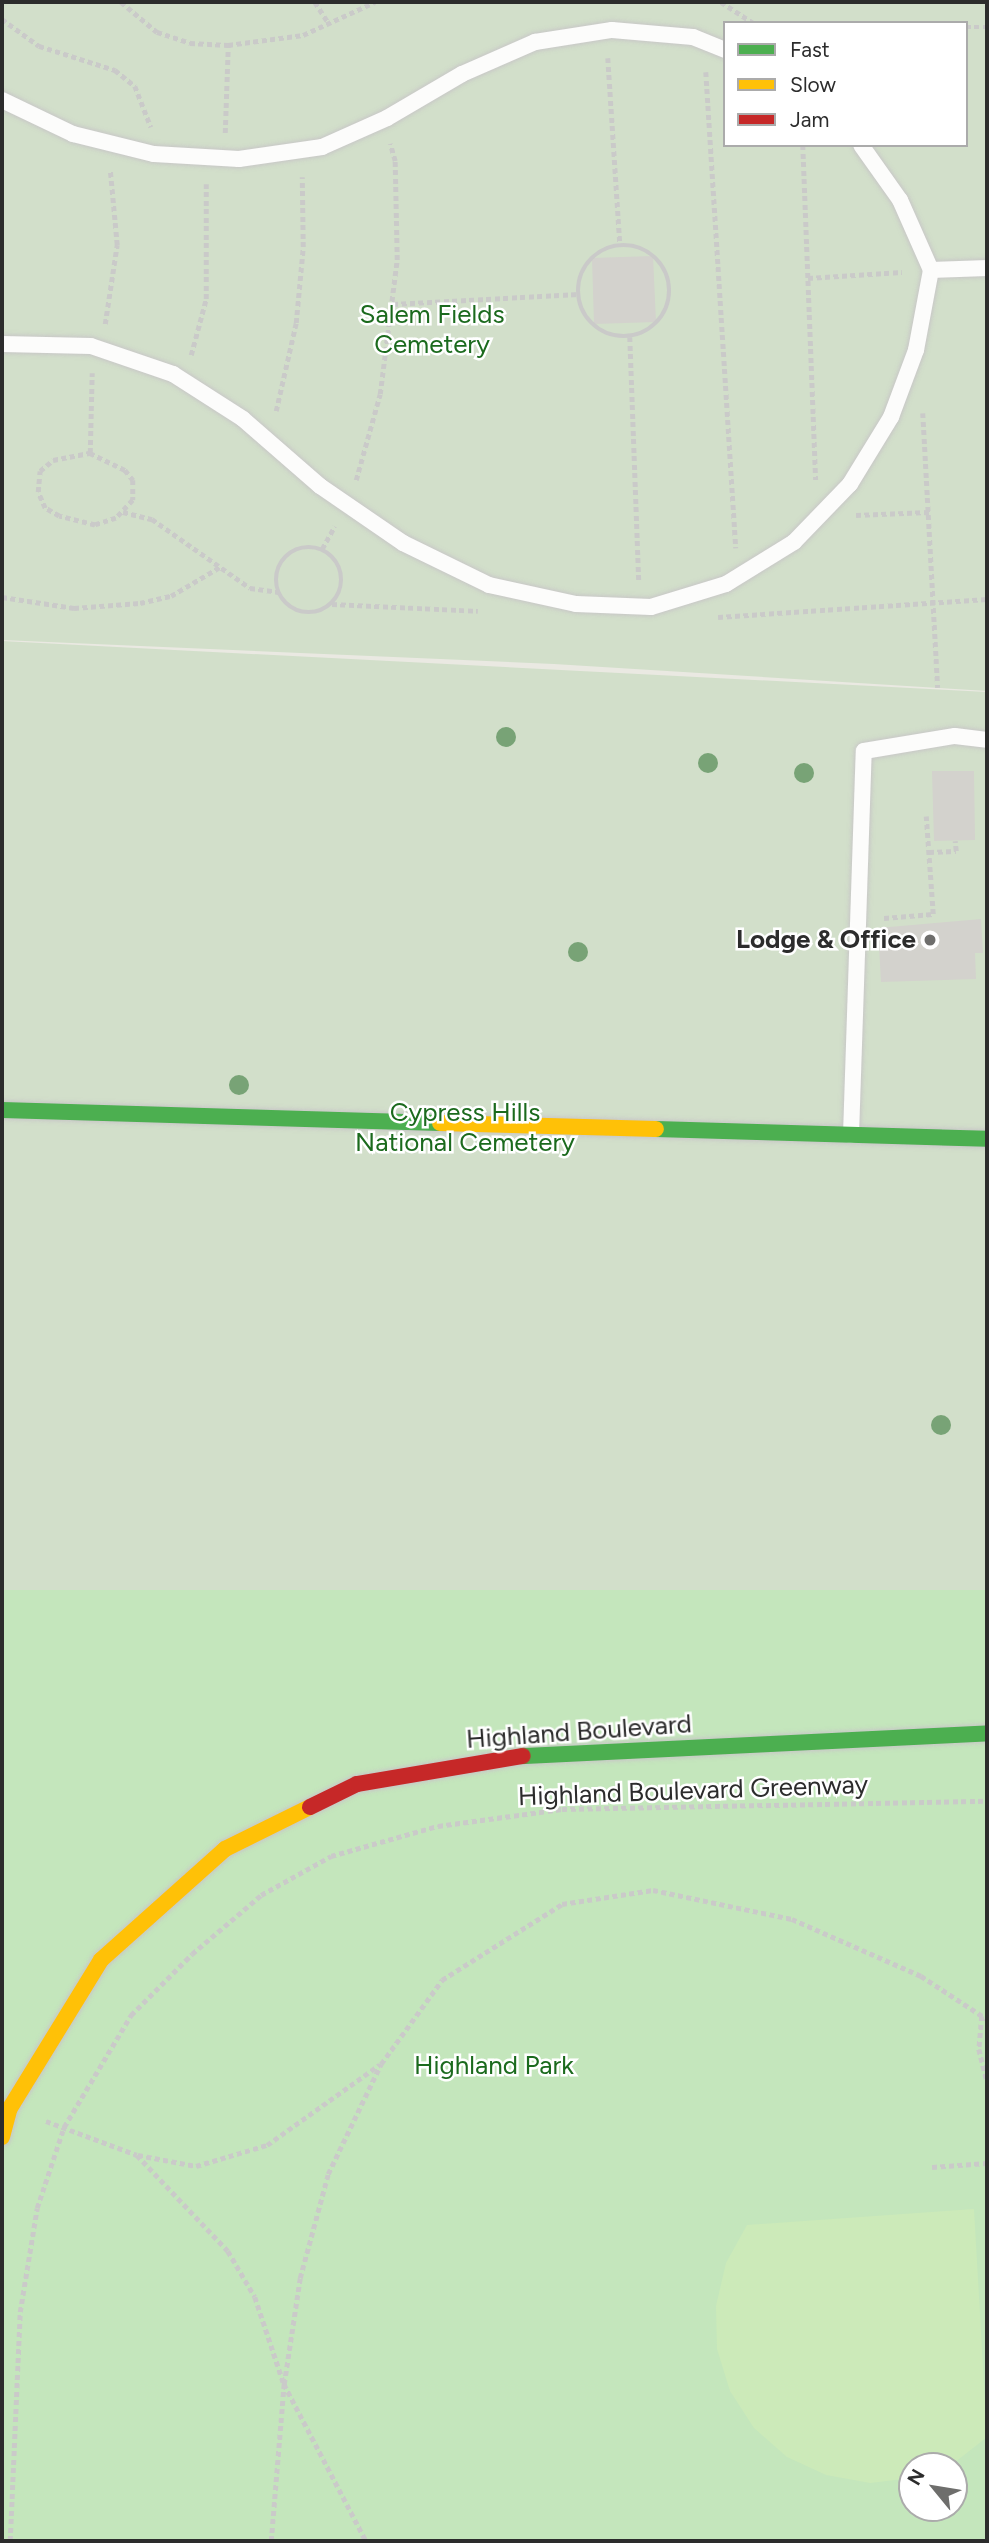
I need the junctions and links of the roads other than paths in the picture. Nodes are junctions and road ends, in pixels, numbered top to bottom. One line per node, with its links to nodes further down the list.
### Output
1 (723, 49): 2 (lane)
2 (2, 100)
3 (862, 147): 5 (lane)
4 (987, 268): 5 (lane)
5 (931, 270): 6 (lane)
6 (2, 344)
7 (987, 740): 9 (lane)
8 (2, 1110): 9 (main road)
9 (850, 1135): 10 (main road)
10 (987, 1139)
11 (987, 1733): 12 (main road, Highland Boulevard)
12 (2, 2137)

